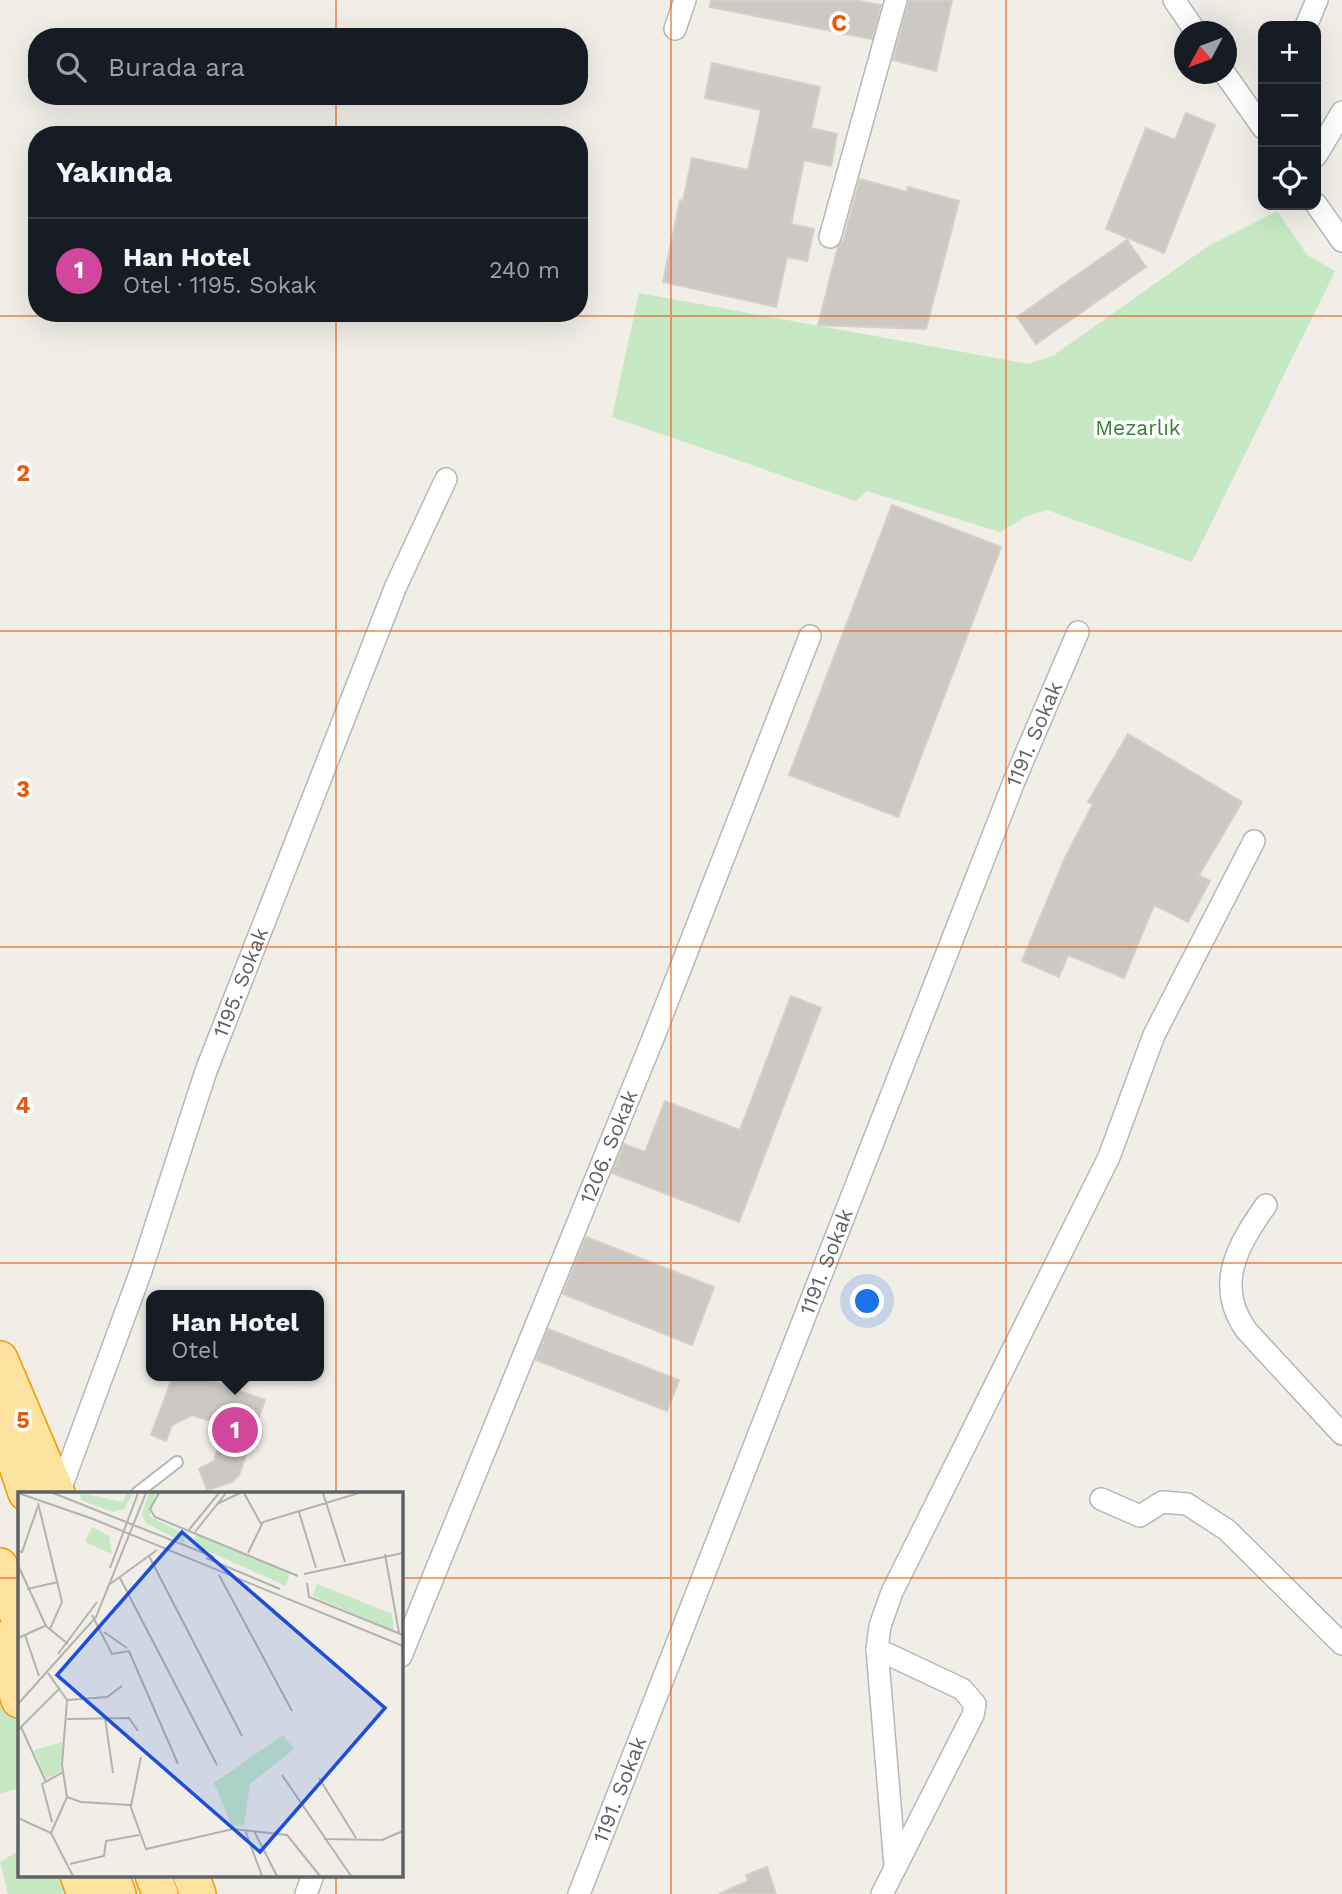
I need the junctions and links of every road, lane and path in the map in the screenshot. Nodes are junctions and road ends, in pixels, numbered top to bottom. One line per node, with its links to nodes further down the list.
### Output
1 (685, 0): 7 (street)
2 (896, 0): 13 (street)
3 (1174, 0): 5 (street)
4 (1317, 0): 6 (street)
5 (1188, 21)
6 (1308, 21)
7 (675, 29)
8 (1233, 84): 10 (street)
9 (1342, 112): 11 (street)
10 (1258, 117)
11 (1321, 148)
12 (1320, 210): 14 (street)
13 (830, 237)
14 (1342, 241)
15 (446, 479): 25 (street, 1195. Sokak)
16 (1078, 632): 47 (street, 1191. Sokak)
17 (810, 636): 34 (street, 1206. Sokak)
18 (1254, 841): 33 (street)
19 (1266, 1205): 22 (street)
20 (0, 1359): 26 (highway)
21 (0, 1416): 24 (highway)
22 (1342, 1434)
23 (177, 1462): 27 (lane)
24 (26, 1492)
25 (58, 1492)
26 (58, 1492)
27 (138, 1492)
28 (1101, 1499): 32 (street)
29 (0, 1566): 30 (highway)
30 (18, 1616)
31 (0, 1640): 35 (highway)
32 (1342, 1644)
33 (877, 1649): 36 (street); 36 (street)
34 (402, 1655)
35 (18, 1697)
36 (895, 1866): 48 (street)
37 (78, 1876): 42 (highway)
38 (111, 1876): 43 (highway)
39 (153, 1876): 44 (highway)
40 (191, 1876): 45 (highway)
41 (313, 1876): 46 (street)
42 (85, 1894)
43 (118, 1894)
44 (160, 1894)
45 (198, 1894)
46 (306, 1894)
47 (579, 1894)
48 (882, 1894)

